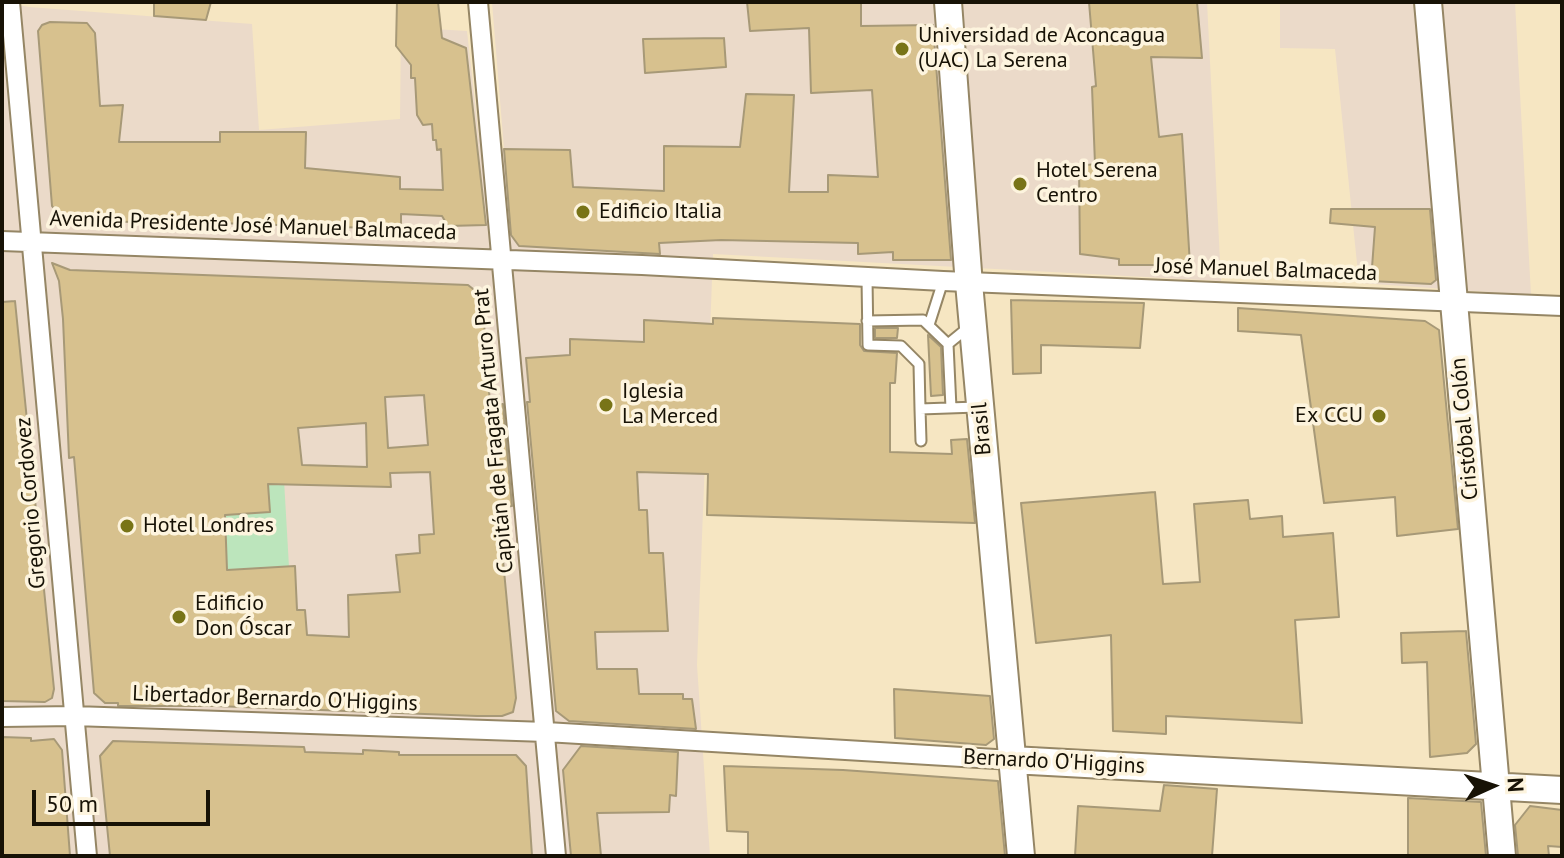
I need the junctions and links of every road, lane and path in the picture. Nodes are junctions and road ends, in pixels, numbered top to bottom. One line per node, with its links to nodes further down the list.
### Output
1 (10, 2): 6 (street, Gregorio Cordovez)
2 (478, 2): 7 (street, Capitán de Fragata Arturo Prat)
3 (948, 2): 9 (street, Brasil)
4 (1428, 2): 10 (street, Cristóbal Colón)
5 (2, 241): 6 (street, Avenida Presidente José Manuel Balmaceda)
6 (33, 242): 7 (street, Avenida Presidente José Manuel Balmaceda); 20 (street, Gregorio Cordovez)
7 (502, 260): 8 (street); 22 (street, Capitán de Fragata Arturo Prat)
8 (867, 278): 9 (street); 12 (lane)
9 (956, 282): 10 (street, José Manuel Balmaceda); 13 (street, Brasil); 14 (lane)
10 (1454, 301): 11 (street, José Manuel Balmaceda); 24 (street, Cristóbal Colón)
11 (1562, 306)
12 (867, 321): 14 (lane); 18 (lane)
13 (972, 324): 15 (lane); 16 (street, Brasil)
14 (929, 325): 15 (lane)
15 (948, 344): 17 (lane)
16 (980, 407): 17 (lane); 23 (street, Brasil)
17 (951, 408): 18 (lane)
18 (920, 409): 19 (lane)
19 (921, 441)
20 (74, 716): 21 (street, Libertador Bernardo O'Higgins); 22 (street, Libertador Bernardo O'Higgins); 26 (street, Gregorio Cordovez)
21 (2, 717)
22 (546, 732): 23 (street, Bernardo O'Higgins); 27 (street, Capitán de Fragata Arturo Prat)
23 (1012, 760): 24 (street, Bernardo O'Higgins); 28 (street, Brasil)
24 (1496, 786): 25 (street, Bernardo O'Higgins); 29 (street, Cristóbal Colón)
25 (1562, 790)
26 (87, 856)
27 (556, 856)
28 (1021, 856)
29 (1502, 856)

